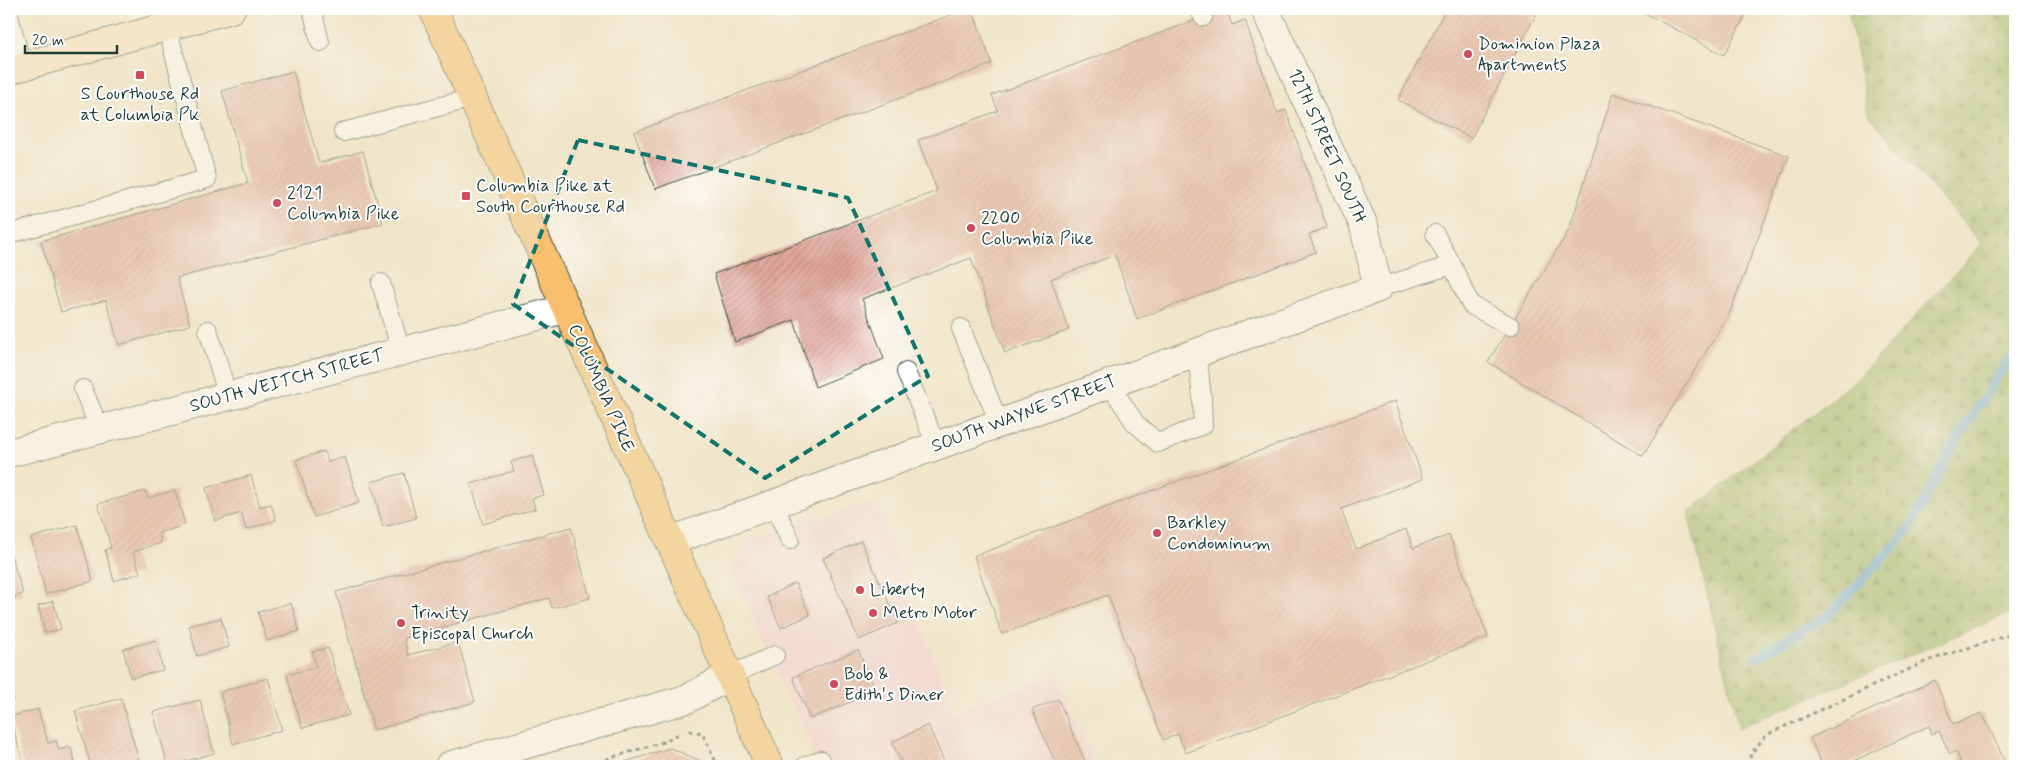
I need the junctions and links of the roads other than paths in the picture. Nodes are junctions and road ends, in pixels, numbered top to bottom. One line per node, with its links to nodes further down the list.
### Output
1 (312, 9): 7 (lane)
2 (433, 9): 9 (main road, COLUMBIA PIKE)
3 (1265, 9): 15 (street, 12TH STREET SOUTH)
4 (213, 11): 6 (street)
5 (9, 16): 8 (lane)
6 (167, 26): 8 (street); 11 (lane)
7 (320, 42)
8 (15, 68)
9 (472, 98): 10 (lane); 16 (main road, COLUMBIA PIKE)
10 (343, 132)
11 (9, 234)
12 (1435, 234): 13 (lane)
13 (1452, 265): 15 (lane); 17 (lane)
14 (381, 283): 20 (lane)
15 (1378, 288): 21 (street, SOUTH WAYNE STREET)
16 (565, 309): 20 (street, SOUTH VEITCH STREET); 32 (main road, COLUMBIA PIKE)
17 (1510, 326)
18 (961, 328): 26 (lane)
19 (208, 330): 25 (lane)
20 (401, 351): 25 (street, SOUTH VEITCH STREET)
21 (1197, 352): 23 (street, SOUTH WAYNE STREET); 23 (lane)
22 (906, 372): 28 (lane)
23 (1110, 383): 26 (street, SOUTH WAYNE STREET)
24 (83, 389): 27 (lane)
25 (228, 398): 27 (street, SOUTH VEITCH STREET)
26 (998, 422): 28 (street, SOUTH WAYNE STREET)
27 (100, 430): 29 (street, SOUTH VEITCH STREET)
28 (936, 445): 30 (street, SOUTH WAYNE STREET)
29 (9, 453)
30 (773, 504): 31 (lane); 32 (street, SOUTH WAYNE STREET)
31 (790, 540)
32 (670, 541): 34 (main road, COLUMBIA PIKE)
33 (775, 655): 34 (lane)
34 (730, 676): 35 (street); 36 (main road, COLUMBIA PIKE)
35 (449, 766)
36 (770, 766)

